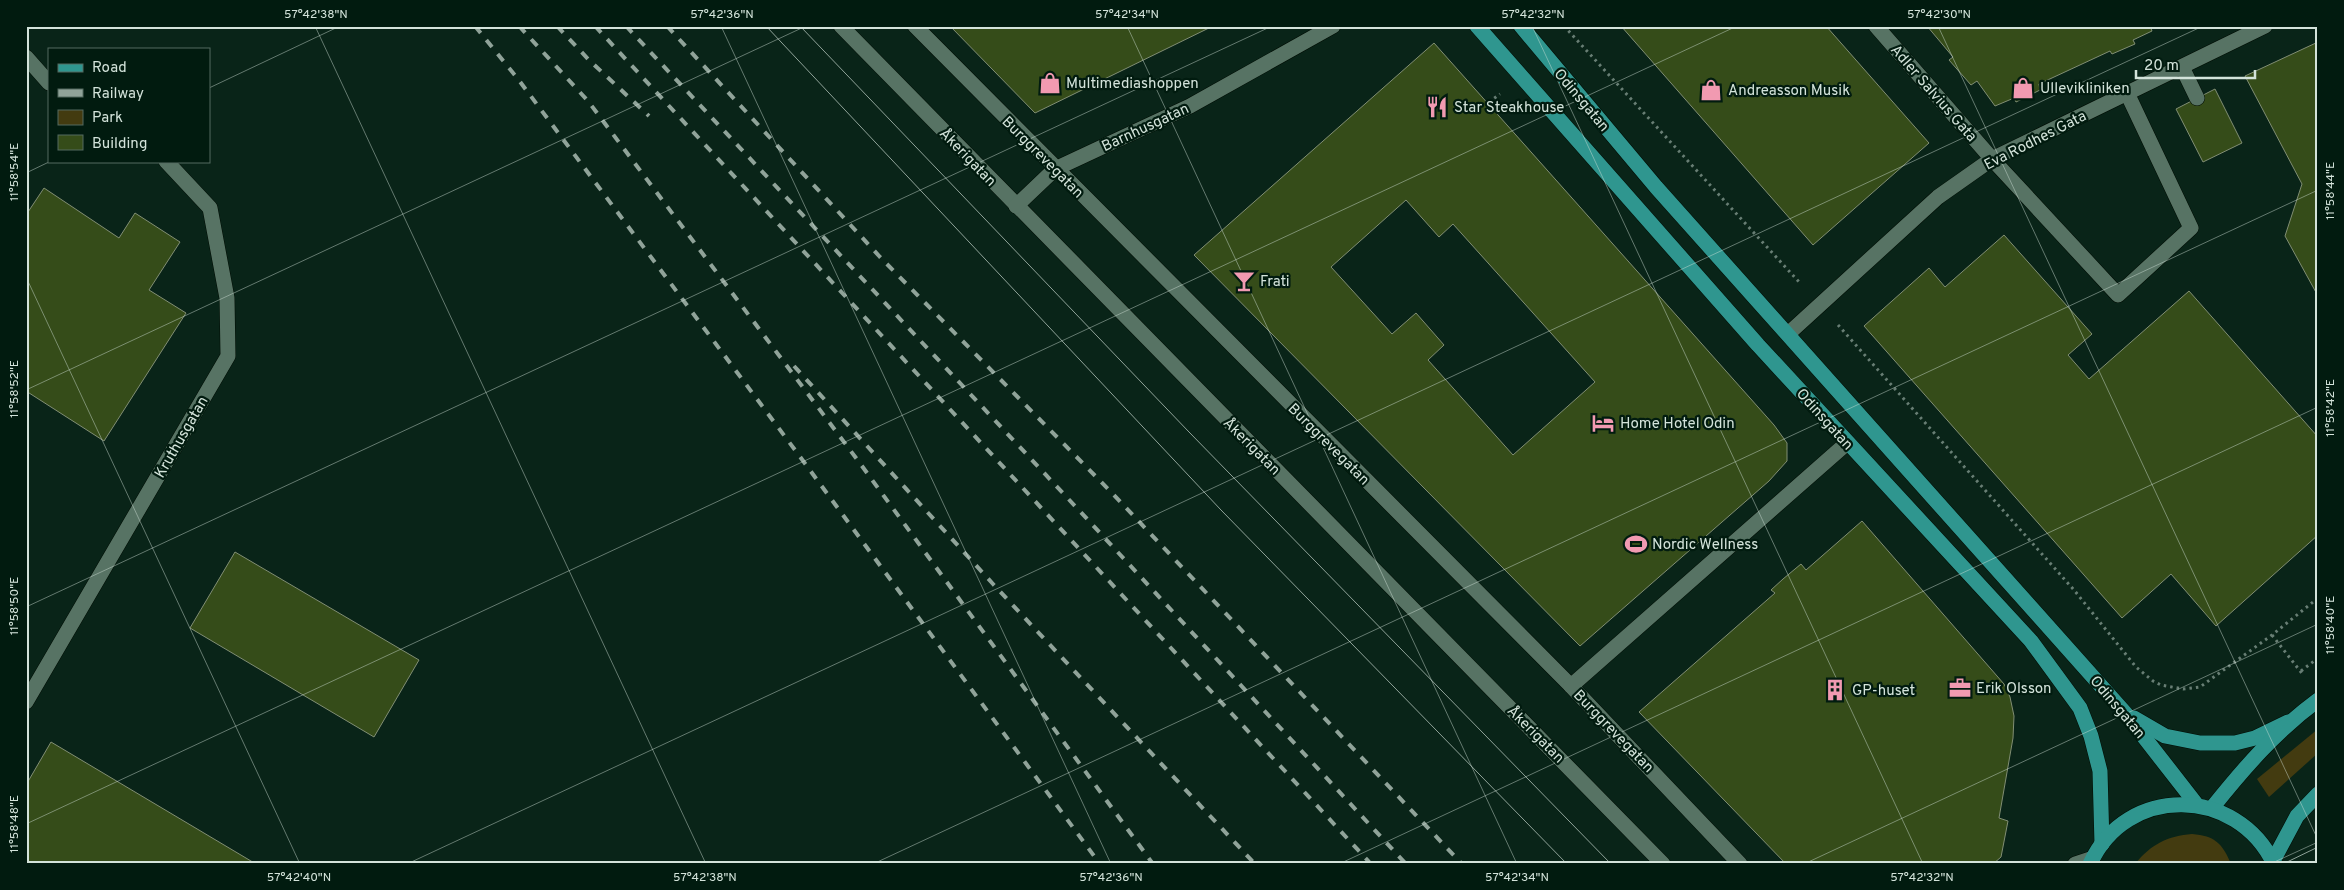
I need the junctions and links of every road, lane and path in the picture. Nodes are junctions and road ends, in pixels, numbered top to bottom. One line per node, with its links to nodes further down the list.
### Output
1 (841, 26): 16 (street, Åkerigatan)
2 (915, 26): 15 (street, Burggrevegatan)
3 (1333, 26): 15 (street, Barnhusgatan)
4 (1477, 26): 18 (main road, Odinsgatan)
5 (1521, 26): 17 (main road, Odinsgatan)
6 (1876, 26): 13 (street, Adler Salvius Gata)
7 (2266, 26): 9 (street, Eva Rodhes Gata)
8 (26, 57): 10 (street)
9 (2182, 67): 11 (street, Eva Rodhes Gata); 12 (street)
10 (48, 82)
11 (2127, 93): 13 (street, Eva Rodhes Gata); 13 (street, Adler Salvius Gata)
12 (2197, 98)
13 (1992, 159): 17 (street, Eva Rodhes Gata)
14 (167, 162): 27 (street, Kruthusgatan)
15 (1055, 169): 16 (street, Barnhusgatan); 25 (street, Burggrevegatan)
16 (1016, 206): 36 (street, Åkerigatan)
17 (1788, 334): 28 (main road, Odinsgatan)
18 (1847, 443): 25 (street); 33 (main road, Odinsgatan)
19 (2074, 590): 21 (path)
20 (2318, 598): 21 (path)
21 (2272, 635): 23 (path)
22 (2318, 658): 23 (path)
23 (2300, 671): 24 (path)
24 (2306, 678)
25 (1571, 686): 37 (street, Burggrevegatan)
26 (2318, 700): 29 (main road)
27 (26, 702)
28 (2126, 714): 29 (main road); 31 (main road, Odinsgatan)
29 (2288, 722): 32 (main road)
30 (2318, 794): 35 (main road)
31 (2196, 805): 32 (main road); 33 (main road)
32 (2212, 808): 35 (main road)
33 (2102, 844): 34 (main road)
34 (2092, 861): 38 (street)
35 (2274, 862)
36 (1663, 864)
37 (1740, 864)
38 (2075, 864)

